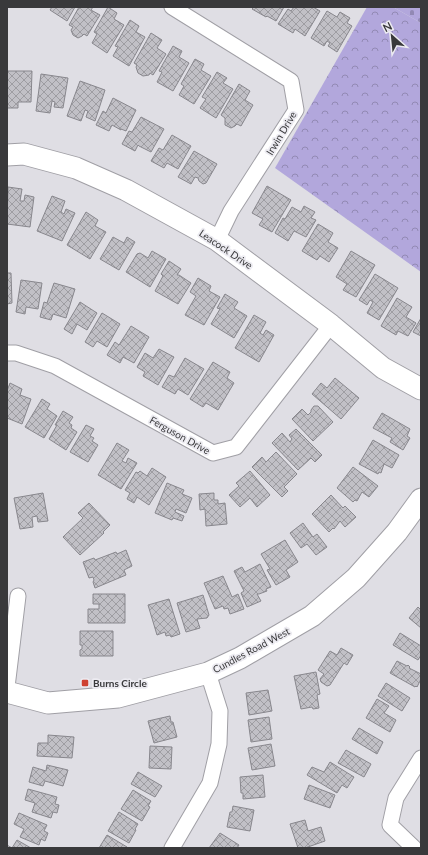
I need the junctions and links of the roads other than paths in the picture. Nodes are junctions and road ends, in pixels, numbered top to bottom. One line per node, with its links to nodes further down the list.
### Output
1 (172, 7): 3 (street, Irwin Drive)
2 (7, 155): 3 (street, Leacock Drive)
3 (217, 240): 4 (street, Leacock Drive)
4 (331, 325): 5 (street, Ferguson Drive); 6 (street, Leacock Drive)
5 (7, 353)
6 (421, 389)
7 (421, 499): 9 (street, Cundles Road West)
8 (18, 596): 10 (street)
9 (208, 673): 11 (street, Cundles Road West); 13 (street)
10 (7, 687)
11 (7, 692)
12 (421, 758): 14 (street)
13 (172, 848)
14 (414, 848)

